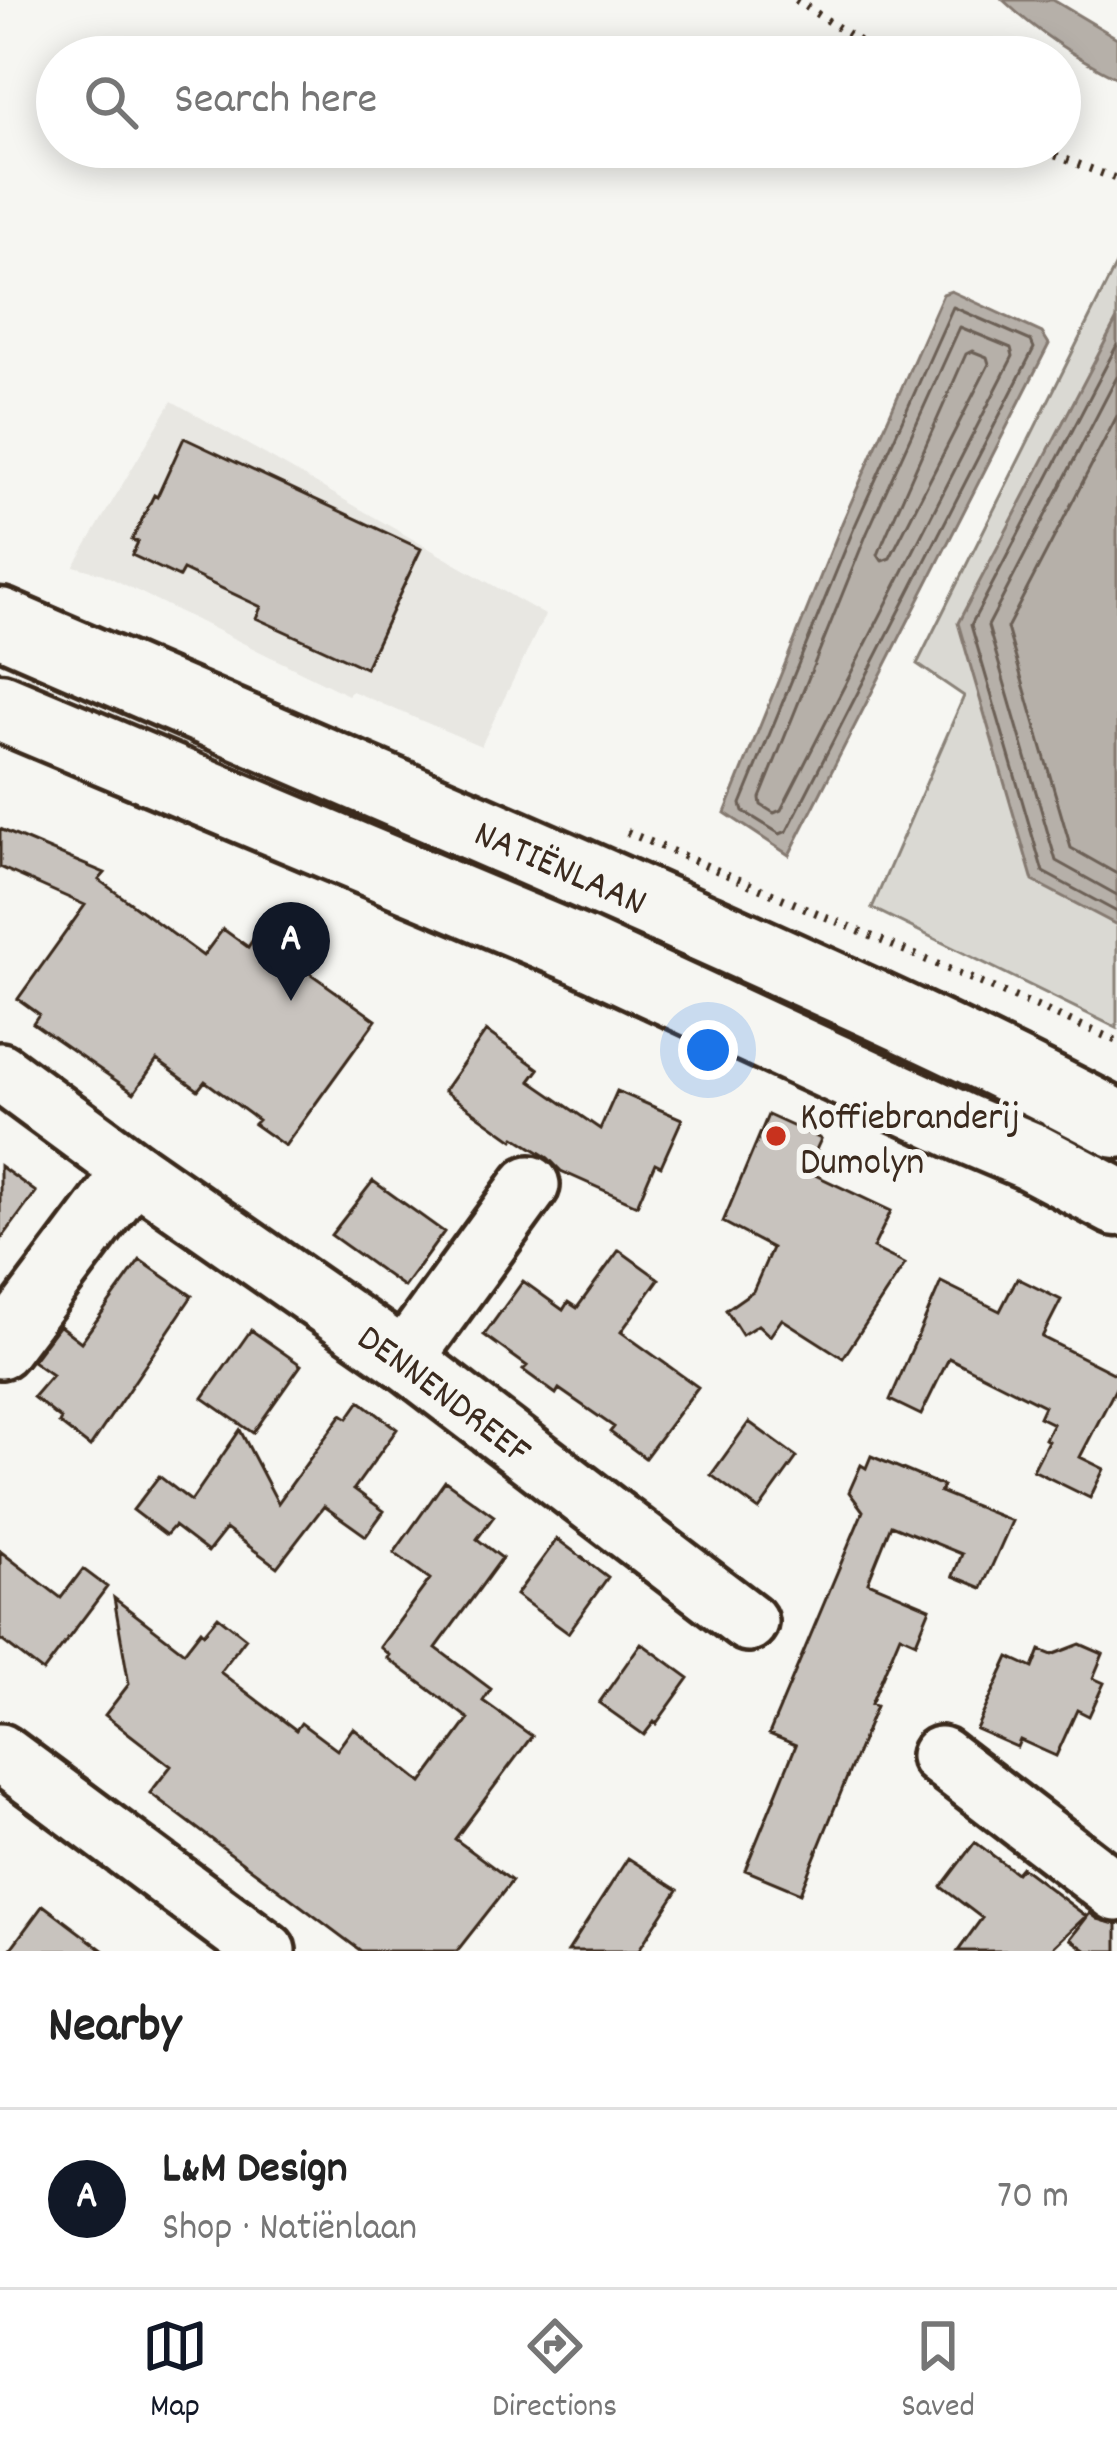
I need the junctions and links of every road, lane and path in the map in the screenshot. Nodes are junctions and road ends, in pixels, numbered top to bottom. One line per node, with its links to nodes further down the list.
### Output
1 (796, 0): 2 (path)
2 (851, 36)
3 (1081, 165): 4 (path)
4 (1117, 179)
5 (0, 622): 8 (main road, NATIËNLAAN)
6 (0, 707): 11 (main road, NATIËNLAAN)
7 (0, 1072): 9 (street, DENNENDREEF)
8 (1117, 1124)
9 (134, 1171): 12 (street); 13 (street, DENNENDREEF)
10 (530, 1185): 13 (street)
11 (1117, 1202)
12 (0, 1348)
13 (404, 1359): 14 (street, DENNENDREEF)
14 (748, 1622)
15 (0, 1754): 18 (street)
16 (940, 1756): 17 (street)
17 (1117, 1892)
18 (266, 1951)

